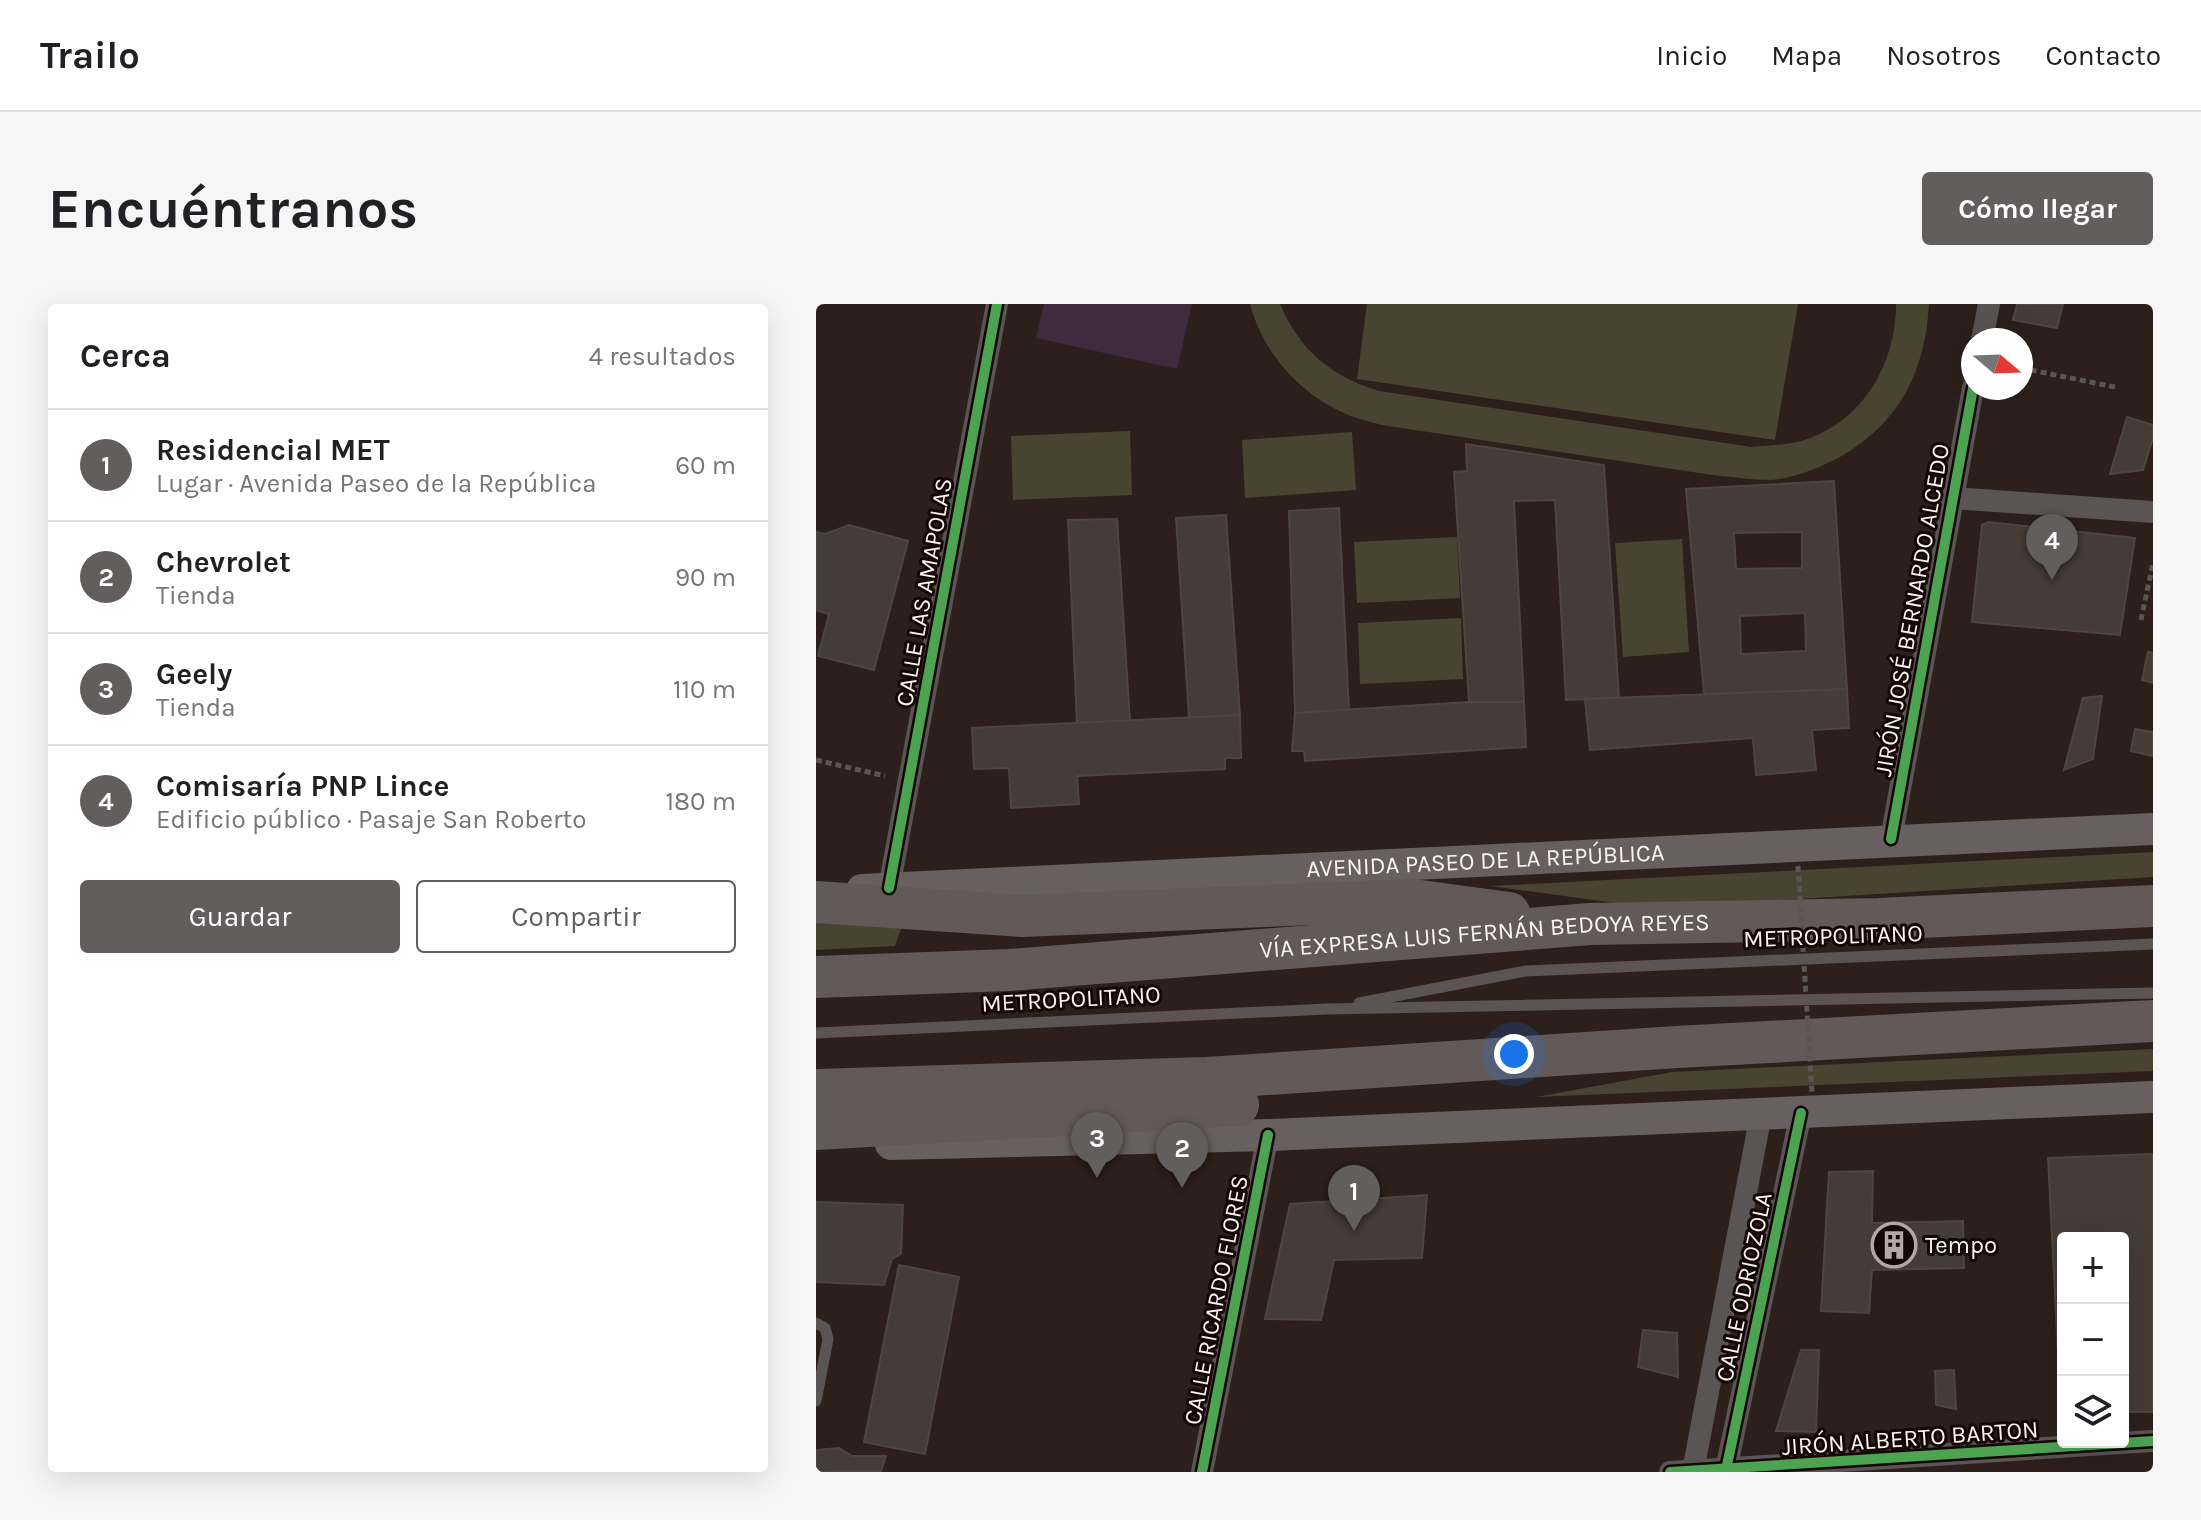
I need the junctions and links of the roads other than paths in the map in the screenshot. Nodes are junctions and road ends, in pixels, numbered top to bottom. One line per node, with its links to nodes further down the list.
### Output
1 (997, 304): 9 (street, CALLE LAS AMAPOLAS)
2 (1989, 304): 3 (street)
3 (1984, 328)
4 (1971, 400): 5 (street, JIRÓN JOSÉ BERNARDO ALCEDO)
5 (1953, 498): 6 (street); 8 (street, JIRÓN JOSÉ BERNARDO ALCEDO)
6 (2153, 512)
7 (2153, 829): 8 (main road, AVENIDA PASEO DE LA REPÚBLICA)
8 (1891, 839): 9 (main road, AVENIDA PASEO DE LA REPÚBLICA)
9 (889, 888): 10 (main road, AVENIDA PASEO DE LA REPÚBLICA)
10 (816, 893)
11 (816, 902): 13 (highway)
12 (2153, 906): 13 (highway, VÍA EXPRESA LUIS FERNÁN BEDOYA REYES)
13 (1590, 924): 15 (highway, VÍA EXPRESA LUIS FERNÁN BEDOYA REYES)
14 (2153, 944): 17 (lane, METROPOLITANO)
15 (816, 977)
16 (2153, 993): 17 (lane, METROPOLITANO)
17 (1327, 1009): 19 (lane, METROPOLITANO)
18 (2153, 1021): 20 (highway)
19 (816, 1033)
20 (1480, 1060): 21 (highway); 25 (highway)
21 (816, 1090)
22 (2153, 1097): 23 (main road)
23 (1806, 1103): 24 (main road); 32 (street, CALLE ODRIOZOLA)
24 (1761, 1114): 26 (main road); 33 (street, CALLE ODRIOZOLA)
25 (816, 1129)
26 (1268, 1135): 27 (main road); 34 (street, CALLE RICARDO FLORES)
27 (816, 1146)
28 (816, 1323): 29 (lane)
29 (816, 1401)
30 (2153, 1441): 31 (street, JIRÓN ALBERTO BARTON)
31 (1894, 1466): 32 (street, JIRÓN ALBERTO BARTON)
32 (1726, 1470): 33 (street, JIRÓN ALBERTO BARTON)
33 (1693, 1471): 35 (street, JIRÓN ALBERTO BARTON)
34 (1202, 1472)
35 (1670, 1472)

